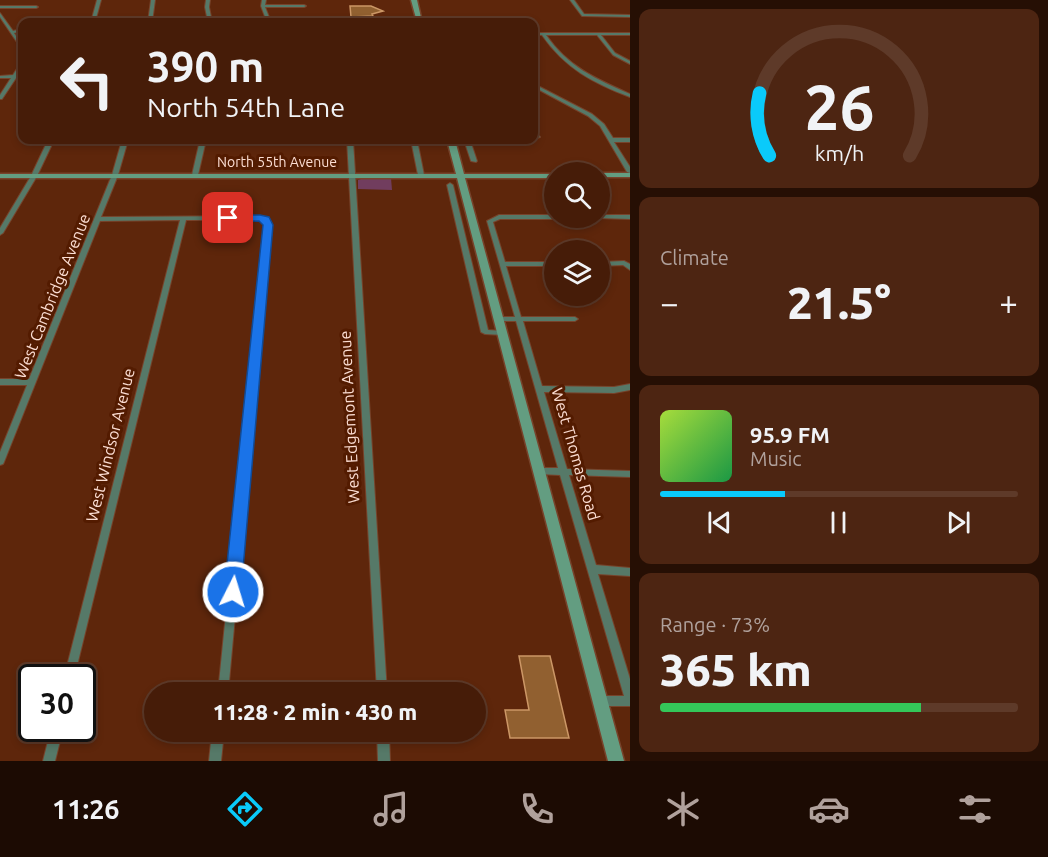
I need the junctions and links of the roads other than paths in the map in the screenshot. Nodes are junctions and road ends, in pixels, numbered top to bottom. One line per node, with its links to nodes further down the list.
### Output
1 (99, 0): 13 (street)
2 (153, 0): 14 (street)
3 (208, 0): 15 (street)
4 (264, 0): 7 (street)
5 (414, 0): 17 (main road)
6 (572, 0): 12 (street)
7 (263, 6): 8 (street); 16 (street)
8 (304, 6)
9 (0, 7): 10 (street)
10 (36, 7)
11 (0, 14): 19 (street)
12 (630, 15)
13 (94, 18)
14 (151, 18)
15 (209, 18)
16 (268, 18)
17 (419, 18)
18 (18, 31): 19 (street)
19 (12, 32): 24 (street)
20 (538, 34): 21 (street)
21 (543, 34): 22 (street); 31 (street)
22 (598, 34): 23 (street); 25 (street)
23 (630, 34)
24 (18, 41)
25 (628, 61)
26 (18, 70): 28 (street)
27 (0, 76): 28 (street)
28 (14, 76): 29 (street); 32 (street)
29 (18, 76)
30 (538, 87): 33 (street)
31 (630, 96)
32 (0, 98)
33 (611, 140): 34 (street); 43 (street)
34 (630, 140)
35 (49, 144): 51 (street)
36 (124, 144): 44 (street, West Cambridge Avenue)
37 (202, 144): 45 (street)
38 (350, 144): 46 (street, West Edgemont Avenue)
39 (415, 144): 47 (street)
40 (452, 144): 48 (main road)
41 (468, 144): 42 (street)
42 (474, 161)
43 (630, 174): 49 (main road)
44 (115, 175): 45 (main road, North 55th Avenue); 51 (main road, North 55th Avenue); 59 (street, West Cambridge Avenue)
45 (195, 175): 46 (main road, North 55th Avenue)
46 (353, 175): 47 (main road, North 55th Avenue); 82 (street, West Edgemont Avenue)
47 (421, 175): 48 (main road, North 55th Avenue)
48 (462, 175): 52 (main road, North 55th Avenue); 55 (main road)
49 (610, 175)
50 (0, 176): 51 (main road, North 55th Avenue)
51 (34, 176): 61 (street)
52 (544, 176)
53 (450, 185): 54 (street)
54 (455, 204): 55 (street); 69 (street)
55 (469, 204): 66 (main road)
56 (544, 217): 62 (street, West Thomas Road)
57 (610, 217): 58 (street)
58 (630, 217)
59 (98, 219): 60 (street); 71 (street, West Cambridge Avenue)
60 (183, 219): 80 (street, West Windsor Avenue); 81 (street)
61 (0, 233)
62 (504, 264): 63 (street); 67 (street, West Thomas Road)
63 (544, 264)
64 (610, 265): 65 (street)
65 (627, 266)
66 (498, 319): 67 (street); 69 (main road)
67 (519, 319): 68 (street); 73 (street, West Thomas Road)
68 (575, 319)
69 (501, 333): 75 (main road)
70 (0, 382): 71 (street)
71 (32, 382): 74 (street, West Cambridge Avenue)
72 (630, 387): 73 (street)
73 (540, 389): 76 (street, West Thomas Road)
74 (0, 462)
75 (538, 471): 76 (street); 84 (main road)
76 (563, 471): 77 (street); 78 (street, West Thomas Road)
77 (630, 474)
78 (592, 569): 79 (street); 83 (street, West Thomas Road)
79 (630, 572)
80 (72, 664)
81 (224, 682)
82 (381, 682)
83 (630, 700): 84 (street)
84 (600, 701): 91 (main road)
85 (54, 742): 88 (street)
86 (217, 742): 89 (street)
87 (383, 742): 90 (street)
88 (49, 761)
89 (215, 761)
90 (384, 761)
91 (616, 761)

